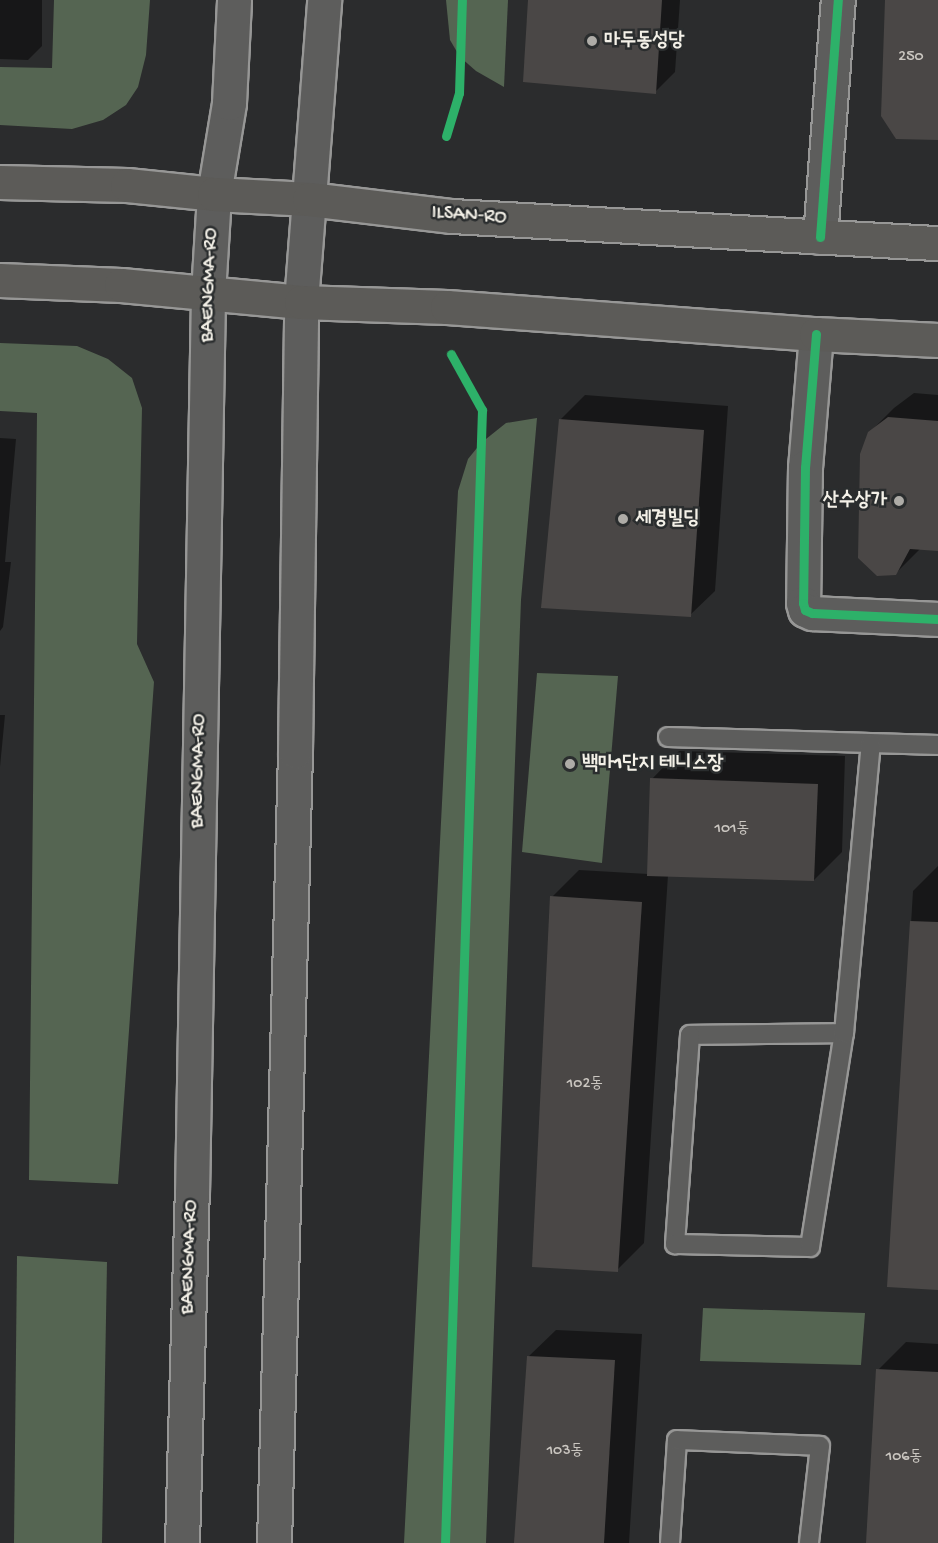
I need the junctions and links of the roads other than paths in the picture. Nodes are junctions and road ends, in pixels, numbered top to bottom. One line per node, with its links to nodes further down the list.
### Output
1 (234, 0): 5 (main road, BAENGMA-RO)
2 (324, 0): 6 (main road)
3 (838, 0): 7 (main road)
4 (0, 182): 5 (main road, ILSAN-RO)
5 (214, 194): 6 (main road, ILSAN-RO); 10 (main road, BAENGMA-RO)
6 (309, 199): 7 (main road, ILSAN-RO); 11 (main road)
7 (820, 237): 8 (main road, ILSAN-RO)
8 (938, 243)
9 (0, 280): 10 (main road)
10 (208, 293): 11 (main road); 19 (main road, BAENGMA-RO)
11 (301, 302): 12 (main road); 20 (main road)
12 (816, 334): 13 (main road); 14 (main road)
13 (938, 340)
14 (938, 619)
15 (668, 737): 16 (lane)
16 (870, 744): 17 (lane); 18 (lane)
17 (938, 745)
18 (844, 1033): 18 (lane)
19 (182, 1543)
20 (274, 1543)
21 (670, 1543): 22 (lane)
22 (809, 1543)

